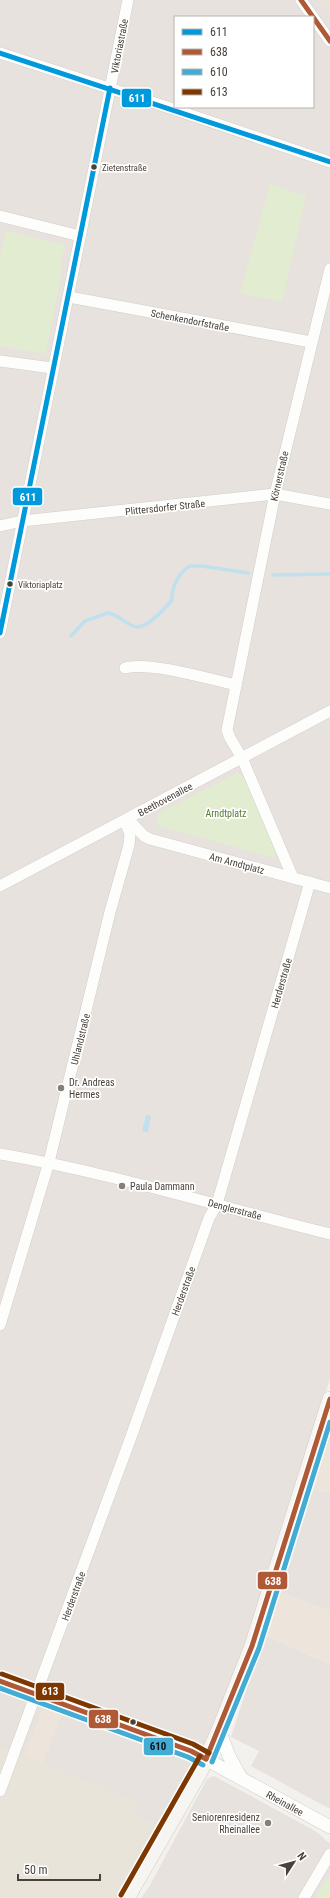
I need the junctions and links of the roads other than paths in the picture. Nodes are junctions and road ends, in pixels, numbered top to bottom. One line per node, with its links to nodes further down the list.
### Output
1 (128, 0): 7 (street, Viktoriastraße)
2 (301, 0): 3 (street)
3 (312, 16)
4 (314, 18): 5 (street)
5 (330, 41)
6 (0, 53): 7 (street)
7 (110, 88): 8 (street); 10 (street, Viktoriastraße)
8 (330, 162)
9 (0, 216): 10 (street)
10 (80, 236): 12 (street, Viktoriastraße)
11 (330, 269): 13 (street, Körnerstraße)
12 (68, 297): 13 (street, Schenkendorfstraße); 15 (street, Viktoriastraße)
13 (312, 342): 16 (street, Körnerstraße)
14 (0, 361): 15 (street)
15 (52, 368): 18 (street, Viktoriastraße)
16 (275, 494): 17 (street, Plittersdorfer Straße); 18 (street, Plittersdorfer Straße); 22 (street, Körnerstraße)
17 (330, 504)
18 (22, 521): 19 (street, Plittersdorfer Straße); 20 (street, Viktoriastraße)
19 (0, 526)
20 (0, 633)
21 (125, 668): 22 (street)
22 (236, 685): 24 (street, Körnerstraße)
23 (330, 711): 24 (street, Beethovenallee)
24 (242, 758): 25 (street, Beethovenallee); 28 (street)
25 (127, 820): 26 (street, Am Arndtplatz); 27 (street); 30 (street, Beethovenallee)
26 (144, 836): 27 (street); 28 (street, Am Arndtplatz)
27 (130, 840): 33 (street, Uhlandstraße)
28 (293, 878): 29 (street, Am Arndtplatz)
29 (310, 882): 31 (street, Am Arndtplatz); 34 (street, Herderstraße)
30 (0, 886)
31 (330, 888)
32 (0, 1154): 33 (street, Denglerstraße)
33 (50, 1162): 34 (street, Denglerstraße); 36 (street, Uhlandstraße)
34 (216, 1204): 35 (street, Denglerstraße); 39 (street, Herderstraße)
35 (330, 1234)
36 (0, 1325)
37 (330, 1399): 40 (main road)
38 (0, 1681): 39 (street, Rheinallee)
39 (37, 1694): 41 (street, Rheinallee); 43 (street, Herderstraße)
40 (219, 1730): 41 (main road); 42 (street)
41 (206, 1759): 42 (street, Rheinallee); 46 (main road)
42 (241, 1778): 44 (street, Rheinallee)
43 (0, 1791)
44 (330, 1827)
45 (330, 1854): 47 (street)
46 (127, 1898)
47 (304, 1898)

